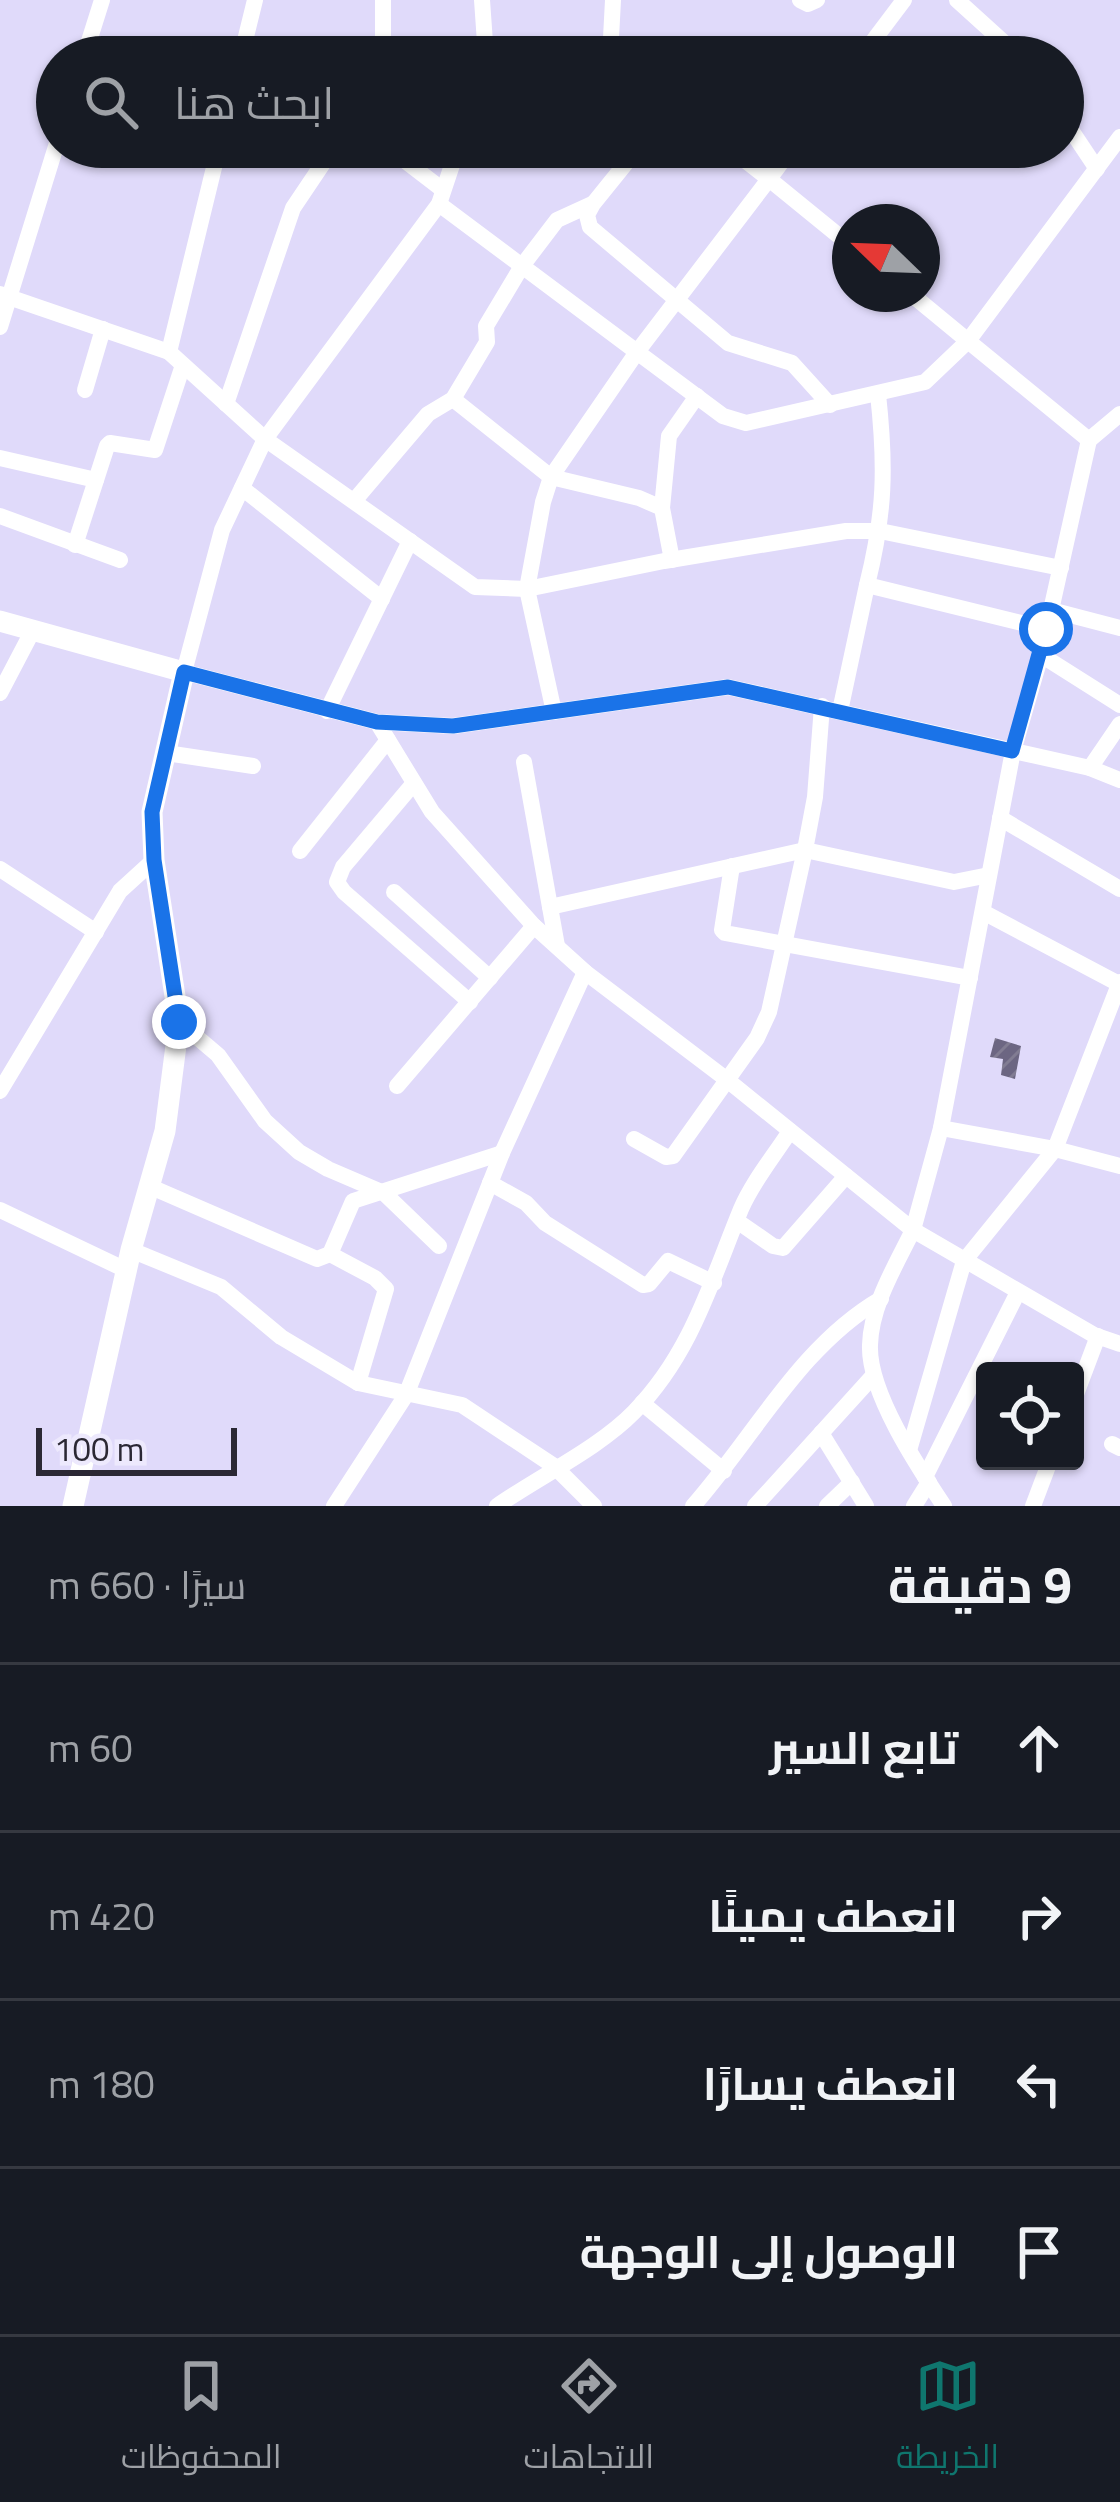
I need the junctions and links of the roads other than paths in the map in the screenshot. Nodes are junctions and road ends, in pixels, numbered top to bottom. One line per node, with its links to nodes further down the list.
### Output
1 (102, 0): 10 (street)
2 (255, 0): 11 (street)
3 (383, 0): 12 (street)
4 (482, 0): 13 (street)
5 (613, 0): 14 (street)
6 (800, 0): 7 (street)
7 (817, 0)
8 (904, 0): 15 (street)
9 (956, 0): 16 (street)
10 (91, 36)
11 (246, 36)
12 (383, 36)
13 (485, 36)
14 (611, 36)
15 (877, 36)
16 (996, 36)
17 (1119, 141): 27 (street)
18 (1084, 150): 27 (street)
19 (48, 168): 33 (street)
20 (215, 168): 40 (street)
21 (320, 168): 45 (street)
22 (410, 168): 29 (street)
23 (451, 168): 29 (street)
24 (622, 168): 30 (street)
25 (755, 168): 28 (street)
26 (777, 168): 28 (street)
27 (1097, 169): 38 (street)
28 (769, 179): 31 (street); 34 (street)
29 (441, 197): 32 (street); 48 (street)
30 (593, 204): 32 (street); 34 (street)
31 (832, 230)
32 (522, 266): 39 (street); 44 (street)
33 (4, 295): 36 (street); 37 (street)
34 (678, 302): 39 (street); 46 (street)
35 (933, 312): 38 (street)
36 (0, 327)
37 (103, 329): 40 (street); 41 (street)
38 (968, 340): 42 (street); 49 (street)
39 (637, 352): 43 (street); 51 (street)
40 (176, 359): 45 (street); 52 (street)
41 (85, 390)
42 (878, 394): 46 (street); 57 (street)
43 (697, 396): 46 (street); 55 (street)
44 (453, 399): 51 (street); 54 (street)
45 (226, 404): 48 (street)
46 (830, 405)
47 (1120, 414): 49 (street)
48 (266, 439): 53 (street); 54 (street)
49 (1089, 440): 62 (street)
50 (0, 458): 52 (street)
51 (551, 477): 55 (street); 64 (street)
52 (96, 480): 59 (street)
53 (242, 488): 65 (street); 72 (street)
54 (354, 501): 58 (street)
55 (662, 508): 61 (street)
56 (0, 516): 59 (street)
57 (880, 531): 61 (street); 62 (street); 63 (street)
58 (410, 541): 64 (street); 65 (street)
59 (75, 545): 60 (street)
60 (120, 560)
61 (672, 560): 64 (street)
62 (1061, 568): 66 (street)
63 (867, 585): 69 (street); 75 (street)
64 (527, 589): 77 (street)
65 (382, 599): 76 (street)
66 (1051, 610): 68 (street); 69 (street)
67 (0, 621): 70 (main road)
68 (1120, 628)
69 (1046, 629): 71 (street)
70 (33, 630): 72 (main road); 73 (street)
71 (1040, 655): 74 (street); 81 (street)
72 (184, 672): 76 (street); 82 (main road)
73 (0, 693)
74 (1120, 705)
75 (831, 709): 77 (street); 81 (street); 89 (street)
76 (328, 711): 78 (street)
77 (554, 712): 78 (street)
78 (377, 722): 80 (street)
79 (1120, 724): 85 (street)
80 (388, 740): 87 (street); 90 (street)
81 (1012, 751): 85 (street); 88 (street)
82 (166, 753): 84 (street); 91 (main road)
83 (524, 762): 97 (street)
84 (253, 766)
85 (1090, 768): 86 (street)
86 (1120, 780)
87 (414, 783): 99 (street); 107 (street)
88 (1000, 818): 94 (street); 95 (street)
89 (805, 850): 92 (street); 94 (street); 101 (street)
90 (300, 851)
91 (154, 860): 100 (street); 108 (main road)
92 (732, 866): 97 (street); 101 (street)
93 (0, 868): 100 (street)
94 (989, 875): 98 (street)
95 (1120, 890)
96 (394, 892): 104 (street)
97 (550, 907): 102 (street)
98 (983, 913): 105 (street); 106 (street)
99 (534, 926): 102 (street); 104 (street)
100 (96, 932): 111 (street)
101 (786, 941): 105 (street); 109 (street)
102 (557, 947): 103 (street)
103 (585, 972): 109 (street); 116 (street)
104 (490, 978): 107 (street)
105 (970, 978): 112 (street)
106 (1119, 991): 115 (street)
107 (470, 1002): 110 (street)
108 (179, 1022): 120 (main road); 121 (street)
109 (726, 1078): 113 (street); 114 (street)
110 (397, 1086)
111 (0, 1091)
112 (941, 1128): 115 (street); 124 (street)
113 (790, 1130): 118 (street); 123 (street)
114 (634, 1139)
115 (1055, 1149): 117 (street); 128 (street)
116 (502, 1153): 119 (street); 121 (street)
117 (1120, 1166)
118 (846, 1176): 123 (street); 124 (street)
119 (490, 1184): 129 (street); 137 (street)
120 (151, 1186): 126 (street); 127 (main road)
121 (384, 1192): 125 (street); 126 (street)
122 (0, 1210): 127 (street)
123 (737, 1221): 129 (street)
124 (913, 1230): 128 (street); 131 (street)
125 (439, 1246)
126 (330, 1254): 136 (street)
127 (129, 1260): 136 (street); 146 (main road)
128 (964, 1262): 130 (street); 140 (street)
129 (714, 1283): 138 (street)
130 (1018, 1292): 132 (street); 144 (street)
131 (881, 1299): 135 (street); 143 (street)
132 (1098, 1336): 133 (street); 134 (street)
133 (1120, 1344)
134 (1084, 1373)
135 (873, 1376): 139 (street); 140 (street)
136 (358, 1383): 137 (street)
137 (406, 1395): 141 (street); 147 (street)
138 (641, 1403): 141 (street); 143 (street)
139 (821, 1433): 145 (street); 151 (street)
140 (910, 1447): 144 (street)
141 (554, 1466): 148 (street); 149 (street)
142 (1047, 1470): 156 (street)
143 (724, 1471): 150 (street)
144 (927, 1480): 154 (street); 155 (street)
145 (852, 1482): 152 (street); 153 (street)
146 (73, 1506)
147 (334, 1506)
148 (497, 1506)
149 (594, 1506)
150 (693, 1506)
151 (755, 1506)
152 (826, 1506)
153 (866, 1506)
154 (914, 1506)
155 (944, 1506)
156 (1033, 1506)

